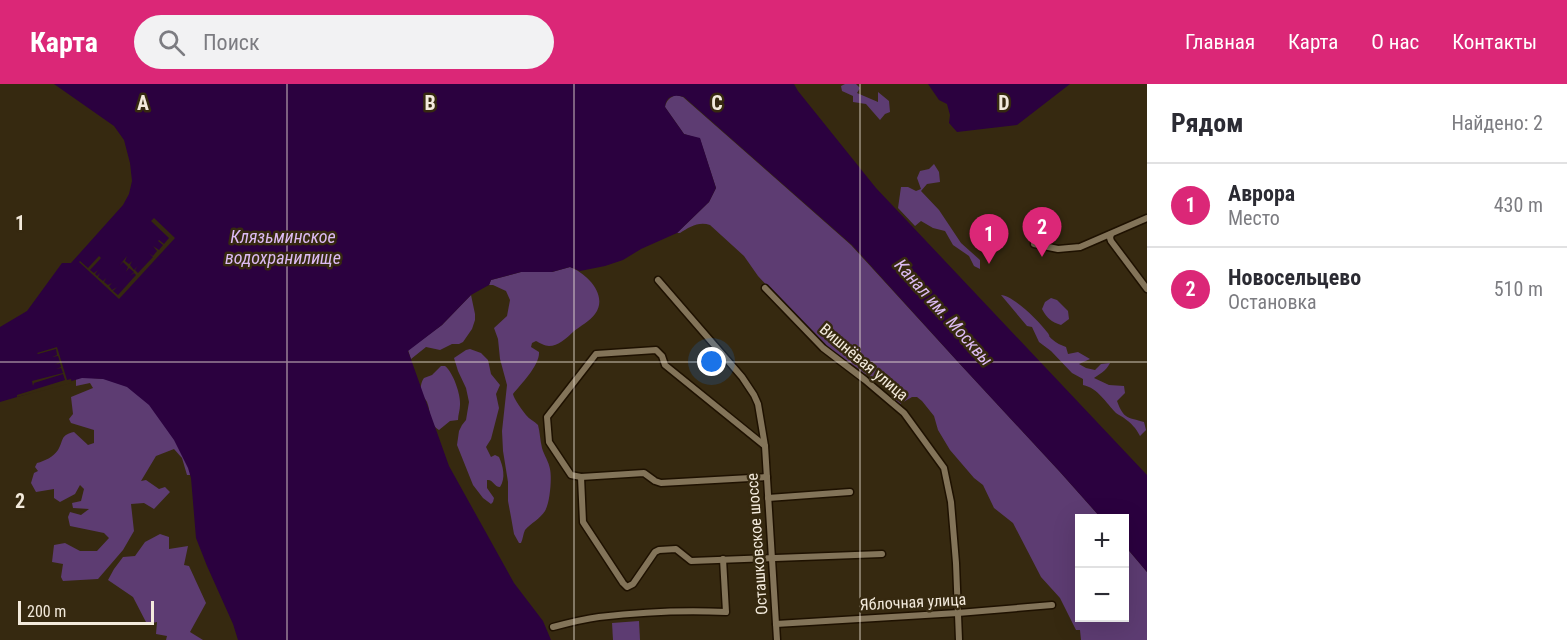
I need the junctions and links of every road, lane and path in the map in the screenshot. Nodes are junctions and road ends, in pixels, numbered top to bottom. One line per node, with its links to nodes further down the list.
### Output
1 (1147, 218): 2 (street)
2 (1112, 234): 3 (street); 6 (street)
3 (1034, 244)
4 (658, 280): 7 (street, Осташковское шоссе)
5 (765, 288): 16 (street, Вишнёвая улица)
6 (1147, 289)
7 (765, 446): 8 (street); 9 (street, Осташковское шоссе)
8 (581, 477): 9 (street); 14 (street)
9 (767, 477): 11 (street, Осташковское шоссе)
10 (850, 492): 11 (street)
11 (768, 498): 13 (street, Осташковское шоссе)
12 (882, 554): 13 (street)
13 (771, 557): 14 (street); 17 (street, Осташковское шоссе)
14 (723, 559): 18 (street)
15 (1052, 605): 16 (street, Яблочная улица)
16 (958, 613): 17 (street, Яблочная улица); 20 (street, Вишнёвая улица)
17 (776, 624): 19 (street, Осташковское шоссе)
18 (553, 627)
19 (777, 640)
20 (959, 640)

